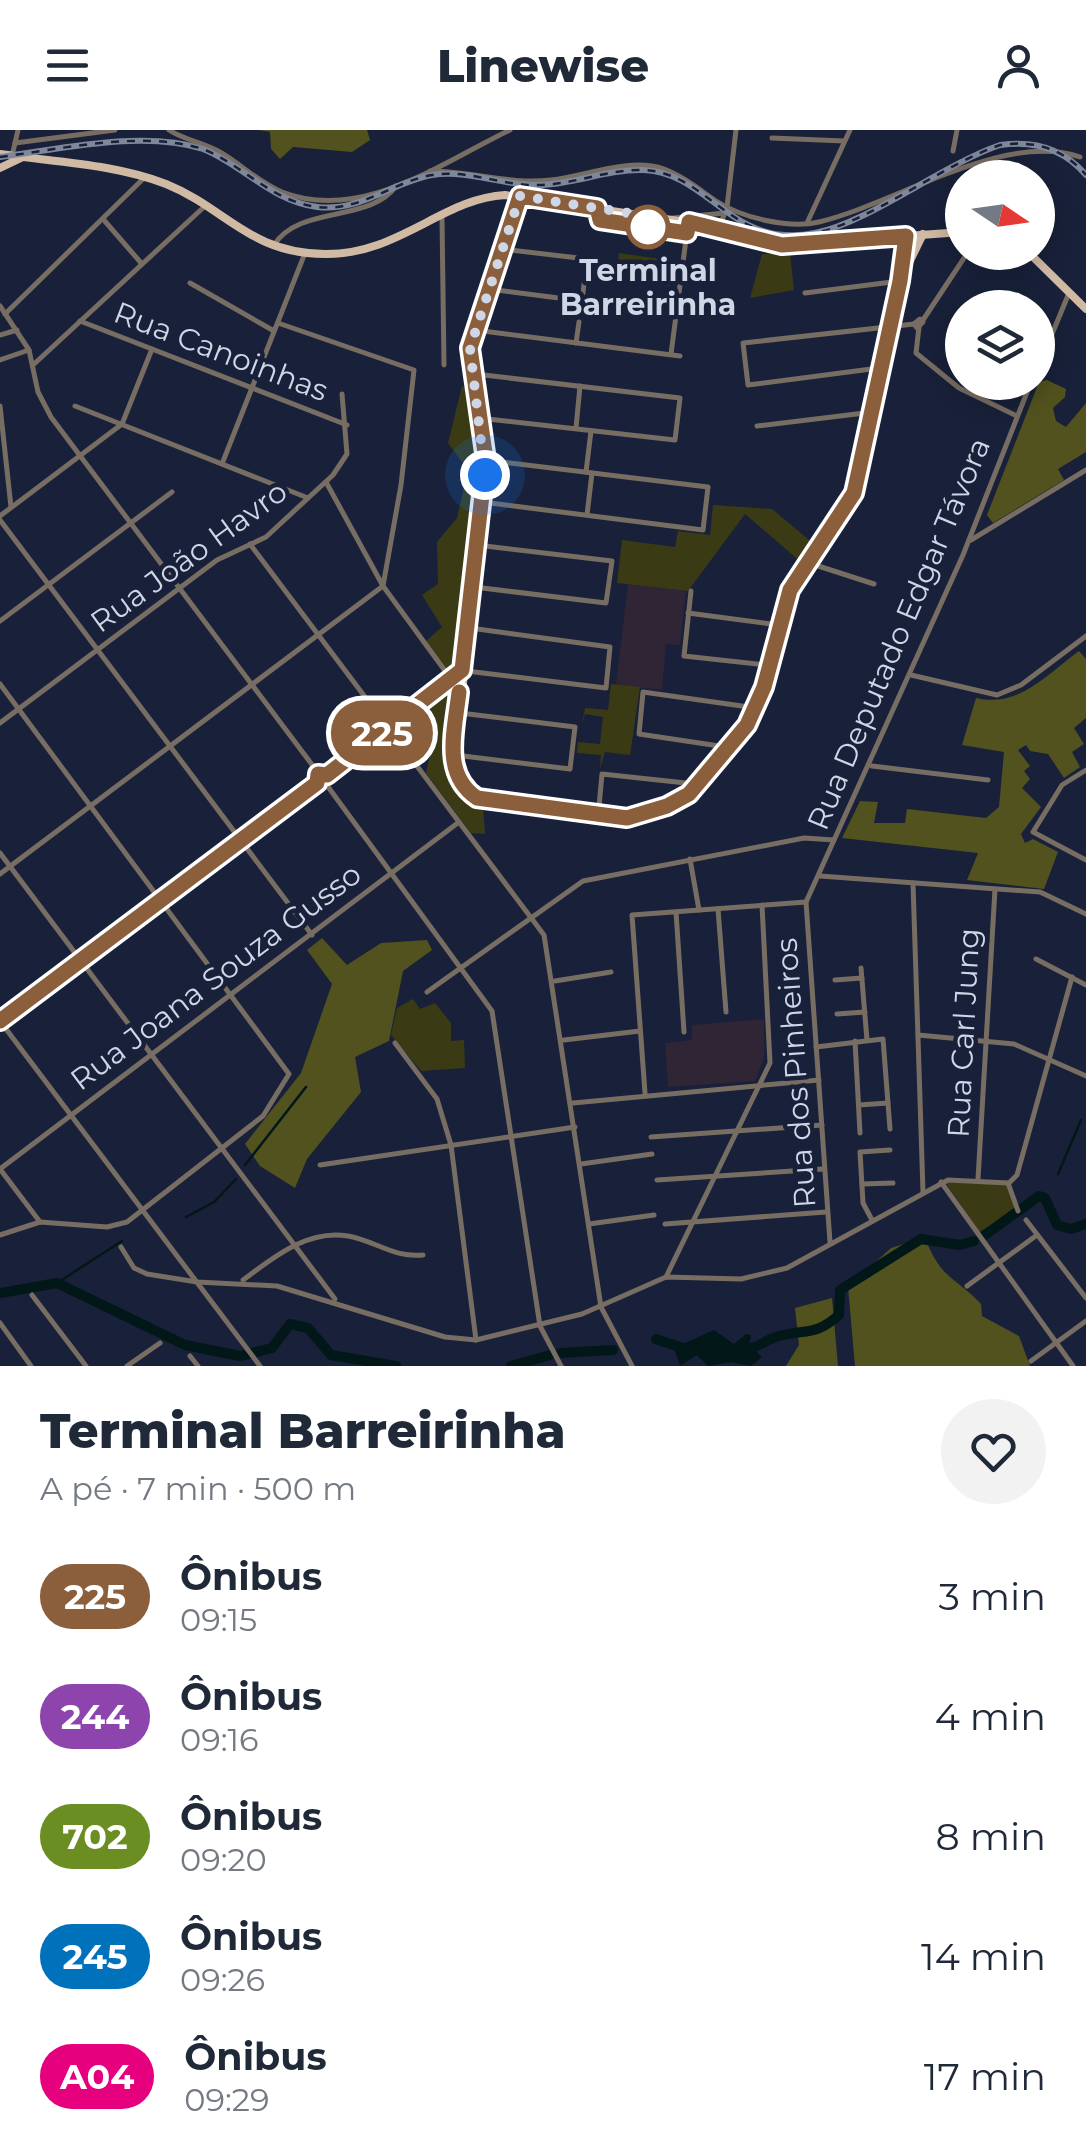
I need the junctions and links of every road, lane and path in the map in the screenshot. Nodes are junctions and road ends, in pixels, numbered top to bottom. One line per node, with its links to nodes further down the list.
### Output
1 (18, 130): 14 (street)
2 (115, 130): 9 (street)
3 (169, 130): 27 (street)
4 (736, 130): 31 (street)
5 (800, 130): 11 (street)
6 (850, 130): 12 (street)
7 (958, 130): 16 (street)
8 (507, 131): 23 (street)
9 (64, 132): 14 (street)
10 (772, 138): 11 (street)
11 (800, 139): 12 (street)
12 (845, 142): 36 (street)
13 (1064, 142): 20 (street)
14 (15, 143): 18 (street)
15 (970, 143): 16 (street)
16 (952, 151): 21 (street)
17 (0, 154): 18 (main road)
18 (12, 156): 19 (main road); 22 (main road)
19 (23, 157): 22 (main road); 25 (main road)
20 (1080, 157)
21 (942, 160)
22 (0, 165)
23 (430, 171): 26 (street); 27 (street)
24 (913, 176): 36 (street)
25 (146, 177): 30 (main road); 32 (street)
26 (506, 178): 28 (street); 31 (street)
27 (398, 184): 41 (street)
28 (505, 195): 29 (main road); 33 (main road)
29 (520, 196): 34 (main road); 42 (main road)
30 (206, 206): 41 (main road); 44 (street)
31 (726, 210): 34 (street); 36 (street); 37 (street)
32 (102, 218): 44 (street); 54 (street)
33 (442, 218): 43 (main road); 72 (street)
34 (666, 219): 35 (main road)
35 (689, 222): 37 (main road); 68 (street)
36 (807, 223)
37 (719, 228): 40 (main road)
38 (945, 233): 39 (main road)
39 (923, 234): 40 (main road); 47 (main road)
40 (906, 236): 47 (main road)
41 (274, 246): 43 (main road)
42 (502, 248): 49 (main road); 49 (street)
43 (304, 253): 56 (street)
44 (142, 264): 55 (street)
45 (956, 270): 59 (street)
46 (1046, 270): 51 (main road)
47 (900, 281): 50 (street); 58 (main road)
48 (190, 283): 63 (street)
49 (488, 290): 62 (main road)
50 (805, 292)
51 (1069, 293): 53 (main road); 60 (street)
52 (0, 306): 54 (street)
53 (1086, 308)
54 (5, 314): 61 (street)
55 (80, 321): 66 (street, Rua Canoinhas); 71 (street)
56 (278, 322): 63 (street); 108 (street)
57 (579, 322): 65 (street)
58 (892, 324): 59 (street); 73 (main road); 73 (street)
59 (916, 326): 82 (street)
60 (1055, 327)
61 (16, 330): 64 (street); 67 (street)
62 (475, 330): 65 (street); 74 (main road)
63 (274, 331): 76 (street)
64 (0, 334)
65 (576, 343): 68 (street)
66 (152, 349): 76 (street, Rua Canoinhas); 84 (street)
67 (29, 350): 70 (street); 71 (street)
68 (671, 354): 69 (street)
69 (680, 356)
70 (0, 360)
71 (33, 365): 89 (street)
72 (444, 365)
73 (882, 368): 81 (main road)
74 (472, 373): 75 (street); 83 (main road)
75 (580, 386): 87 (street); 88 (street)
76 (252, 388): 85 (street, Rua Canoinhas); 91 (street)
77 (342, 394): 85 (street, Rua João Havro)
78 (1024, 400): 82 (street, Rua Deputado Edgar Távora)
79 (0, 406): 98 (street)
80 (75, 406): 84 (street)
81 (873, 412): 86 (street); 105 (main road)
82 (1017, 416): 102 (street, Rua Deputado Edgar Távora)
83 (479, 418): 87 (street); 90 (main road)
84 (122, 424): 89 (street); 91 (street)
85 (347, 425): 94 (street, Rua João Havro)
86 (758, 426)
87 (576, 429): 88 (street)
88 (591, 430): 93 (street)
89 (80, 456): 98 (street); 101 (street)
90 (486, 460): 93 (street); 97 (main road)
91 (222, 464): 96 (street)
92 (1086, 470): 102 (street)
93 (589, 473): 99 (street); 99 (street)
94 (326, 482): 96 (street, Rua João Havro); 108 (street)
95 (172, 492): 101 (street)
96 (308, 498): 103 (street, Rua João Havro)
97 (482, 502): 99 (street); 104 (main road)
98 (11, 508): 100 (street)
99 (587, 515)
100 (0, 518): 106 (street)
101 (131, 523): 106 (street); 110 (street)
102 (968, 542): 121 (street, Rua Deputado Edgar Távora)
103 (250, 544): 110 (street, Rua João Havro); 116 (street)
104 (477, 545): 109 (main road); 109 (street)
105 (806, 562): 107 (street); 114 (main road)
106 (49, 584): 113 (street); 118 (street)
107 (874, 584)
108 (382, 586): 116 (street); 122 (street)
109 (472, 586): 115 (main road)
110 (180, 588): 118 (street, Rua João Havro); 124 (street)
111 (691, 592): 112 (street)
112 (688, 613): 114 (street); 119 (street)
113 (0, 621)
114 (780, 625): 119 (main road)
115 (467, 628): 120 (main road); 120 (street)
116 (318, 635): 124 (street); 129 (street)
117 (1086, 636): 121 (street)
118 (98, 650): 126 (street, Rua João Havro); 130 (street)
119 (770, 666): 125 (main road)
120 (462, 670): 122 (main road); 127 (main road)
121 (911, 675): 133 (street, Rua Deputado Edgar Távora)
122 (451, 680): 129 (main road)
123 (0, 684): 126 (street)
124 (252, 684): 130 (street); 135 (street)
125 (757, 708): 131 (main road); 131 (street)
126 (19, 709): 128 (street, Rua João Havro); 138 (street)
127 (457, 713): 132 (main road); 132 (street)
128 (0, 724)
129 (388, 728): 135 (main road); 140 (street)
130 (170, 746): 138 (street); 141 (street)
131 (729, 747): 137 (main road)
132 (452, 754): 139 (main road)
133 (870, 766): 136 (street); 142 (street, Rua Deputado Edgar Távora)
134 (1086, 770): 145 (street)
135 (322, 779): 141 (main road); 147 (street)
136 (988, 780)
137 (698, 784): 139 (main road); 139 (street)
138 (91, 806): 146 (street); 152 (street)
139 (598, 816)
140 (459, 822): 147 (street, Rua Joana Souza Gusso); 159 (street)
141 (241, 840): 152 (main road); 160 (street)
142 (834, 840): 144 (street); 149 (street, Rua Deputado Edgar Távora)
143 (0, 853): 146 (street)
144 (690, 858): 156 (street); 159 (street)
145 (1086, 860)
146 (10, 866): 148 (street); 162 (street)
147 (392, 873): 160 (street, Rua Joana Souza Gusso); 163 (street)
148 (0, 874)
149 (820, 876): 150 (street); 153 (street, Rua Deputado Edgar Távora)
150 (912, 883): 151 (street); 179 (street)
151 (995, 889): 158 (street); 182 (street, Rua Carl Jung)
152 (162, 900): 162 (main road); 172 (street)
153 (806, 902): 154 (street); 185 (street, Rua dos Pinheiros)
154 (762, 906): 155 (street); 190 (street)
155 (718, 909): 156 (street); 173 (street)
156 (699, 910): 157 (street)
157 (676, 912): 177 (street); 178 (street)
158 (1086, 914)
159 (530, 916): 163 (street); 169 (street)
160 (312, 935): 172 (street, Rua Joana Souza Gusso)
161 (1036, 958): 166 (street)
162 (81, 960): 176 (main road); 186 (street)
163 (462, 966): 171 (street); 201 (street)
164 (861, 968): 167 (street)
165 (612, 972): 169 (street)
166 (1072, 977): 170 (street); 187 (street)
167 (862, 978): 168 (street); 174 (street)
168 (835, 980)
169 (554, 981): 180 (street)
170 (1086, 984)
171 (427, 992)
172 (231, 993): 186 (street, Rua Joana Souza Gusso); 204 (street)
173 (726, 1012)
174 (864, 1012): 175 (street); 181 (street)
175 (837, 1014)
176 (0, 1021): 195 (street)
177 (640, 1031): 180 (street); 191 (street)
178 (684, 1032)
179 (918, 1035): 182 (street); 218 (street)
180 (562, 1040): 192 (street)
181 (867, 1040): 183 (street); 193 (street)
182 (986, 1040): 187 (street); 212 (street, Rua Carl Jung)
183 (855, 1041): 185 (street); 194 (street)
184 (395, 1043): 203 (street)
185 (816, 1047): 189 (street, Rua dos Pinheiros)
186 (151, 1054): 195 (street, Rua Joana Souza Gusso); 204 (street)
187 (1050, 1059): 188 (street); 217 (street)
188 (1086, 1076)
189 (818, 1080): 190 (street); 196 (street, Rua dos Pinheiros)
190 (760, 1084): 191 (street); 199 (street)
191 (644, 1093): 192 (street)
192 (572, 1103): 197 (street)
193 (888, 1103): 194 (street); 198 (street)
194 (859, 1106): 200 (street)
195 (71, 1115): 210 (street, Rua Joana Souza Gusso); 219 (street)
196 (822, 1124): 199 (street); 209 (street, Rua dos Pinheiros)
197 (575, 1127): 201 (street); 207 (street)
198 (890, 1130)
199 (738, 1131): 202 (street); 211 (street)
200 (860, 1133)
201 (512, 1136): 203 (street); 246 (street)
202 (651, 1137)
203 (451, 1145): 208 (street); 247 (street)
204 (222, 1149): 219 (street); 232 (street)
205 (890, 1150): 216 (street)
206 (652, 1154): 207 (street)
207 (580, 1164): 227 (street)
208 (320, 1165)
209 (824, 1168): 211 (street); 220 (street, Rua dos Pinheiros)
210 (0, 1169): 225 (street)
211 (715, 1176): 213 (street); 226 (street)
212 (978, 1179): 215 (street); 217 (street)
213 (657, 1180)
214 (892, 1182): 216 (street)
215 (941, 1182): 218 (street); 235 (street)
216 (862, 1184): 223 (street)
217 (1008, 1184): 221 (street)
218 (923, 1192): 223 (street)
219 (144, 1211): 225 (street); 237 (street)
220 (828, 1212): 226 (street); 231 (street, Rua dos Pinheiros)
221 (1018, 1212)
222 (654, 1216): 227 (street)
223 (872, 1220): 231 (street)
224 (1026, 1220): 229 (street)
225 (40, 1222): 230 (street)
226 (693, 1222): 228 (street); 236 (street)
227 (589, 1224): 243 (street)
228 (665, 1224)
229 (1038, 1234): 235 (street); 241 (street)
230 (0, 1235)
231 (830, 1242): 236 (street)
232 (294, 1243): 234 (street); 238 (street); 242 (street)
233 (121, 1246): 237 (street)
234 (423, 1255)
235 (998, 1265): 239 (street); 249 (street)
236 (666, 1277): 243 (street)
237 (197, 1282): 238 (street); 253 (street)
238 (241, 1282): 242 (street)
239 (967, 1286)
240 (32, 1296): 255 (street)
241 (1086, 1298)
242 (337, 1301): 247 (street)
243 (601, 1307): 246 (street); 259 (street)
244 (1086, 1322): 249 (street)
245 (0, 1323): 254 (street)
246 (540, 1326): 247 (street); 258 (street)
247 (476, 1340)
248 (160, 1343): 252 (street)
249 (1056, 1343): 251 (street); 260 (street)
250 (190, 1356): 257 (street)
251 (1032, 1361)
252 (138, 1363): 256 (street)
253 (258, 1363)
254 (32, 1366)
255 (86, 1366)
256 (128, 1366)
257 (198, 1366)
258 (560, 1366)
259 (632, 1366)
260 (1074, 1366)

